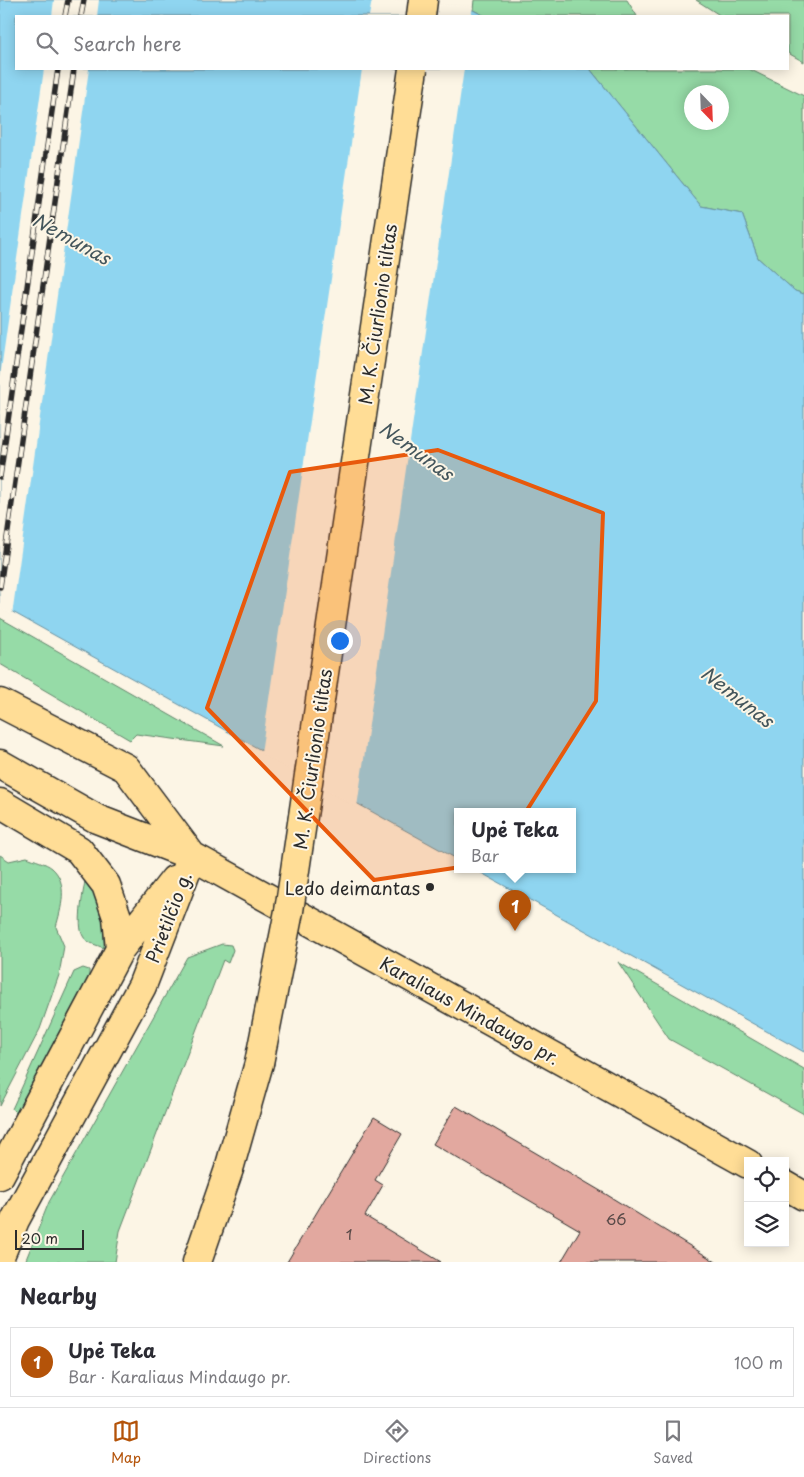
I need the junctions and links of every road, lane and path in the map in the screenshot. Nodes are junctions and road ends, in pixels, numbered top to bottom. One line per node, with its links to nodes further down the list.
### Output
1 (423, 0): 2 (main road)
2 (421, 15)
3 (413, 70): 13 (main road, M. K. Čiurlionio tiltas, bridge)
4 (0, 703): 7 (main road)
5 (0, 764): 7 (main road, Karaliaus Mindaugo pr.)
6 (0, 803): 8 (main road)
7 (192, 856): 8 (main road, Prietilčio g.); 9 (main road, Karaliaus Mindaugo pr.); 14 (main road, Prietilčio g.)
8 (120, 949): 10 (main road, Prietilčio g.)
9 (744, 1162)
10 (0, 1175)
11 (789, 1187): 12 (main road)
12 (804, 1196)
13 (207, 1234): 15 (main road); 16 (main road)
14 (0, 1256)
15 (180, 1262)
16 (197, 1262)

